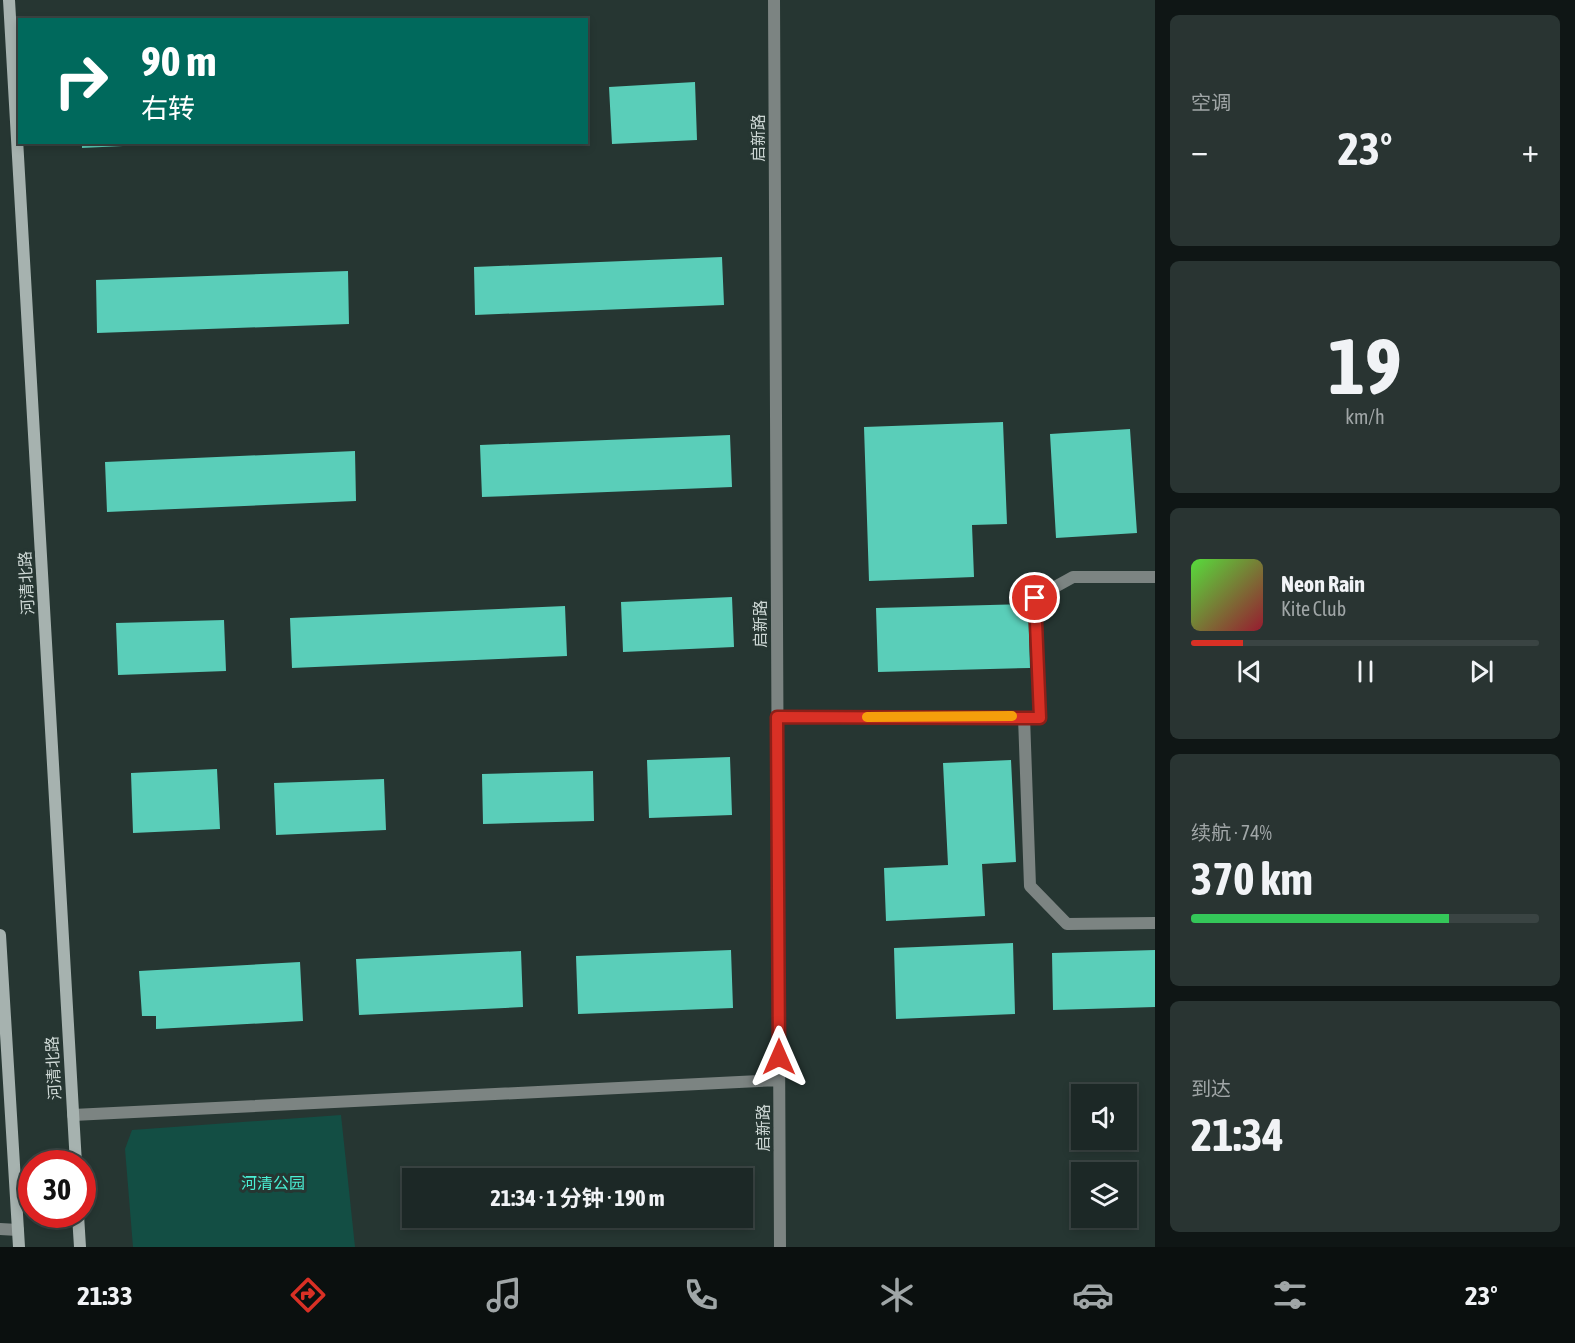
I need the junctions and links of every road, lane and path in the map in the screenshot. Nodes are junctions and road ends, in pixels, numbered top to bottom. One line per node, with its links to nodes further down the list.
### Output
1 (9, 0): 9 (main road, 河清北路)
2 (774, 0): 4 (street, 启新路)
3 (1155, 577): 5 (street)
4 (777, 717): 5 (street); 8 (street, 启新路)
5 (1024, 717): 6 (street)
6 (1155, 923)
7 (0, 934): 13 (main road)
8 (779, 1080): 9 (street); 16 (street, 启新路)
9 (73, 1114): 10 (main road, 河清北路)
10 (75, 1150)
11 (79, 1228): 15 (main road)
12 (0, 1229): 13 (street)
13 (18, 1230): 14 (main road)
14 (19, 1247)
15 (80, 1247)
16 (780, 1247)

